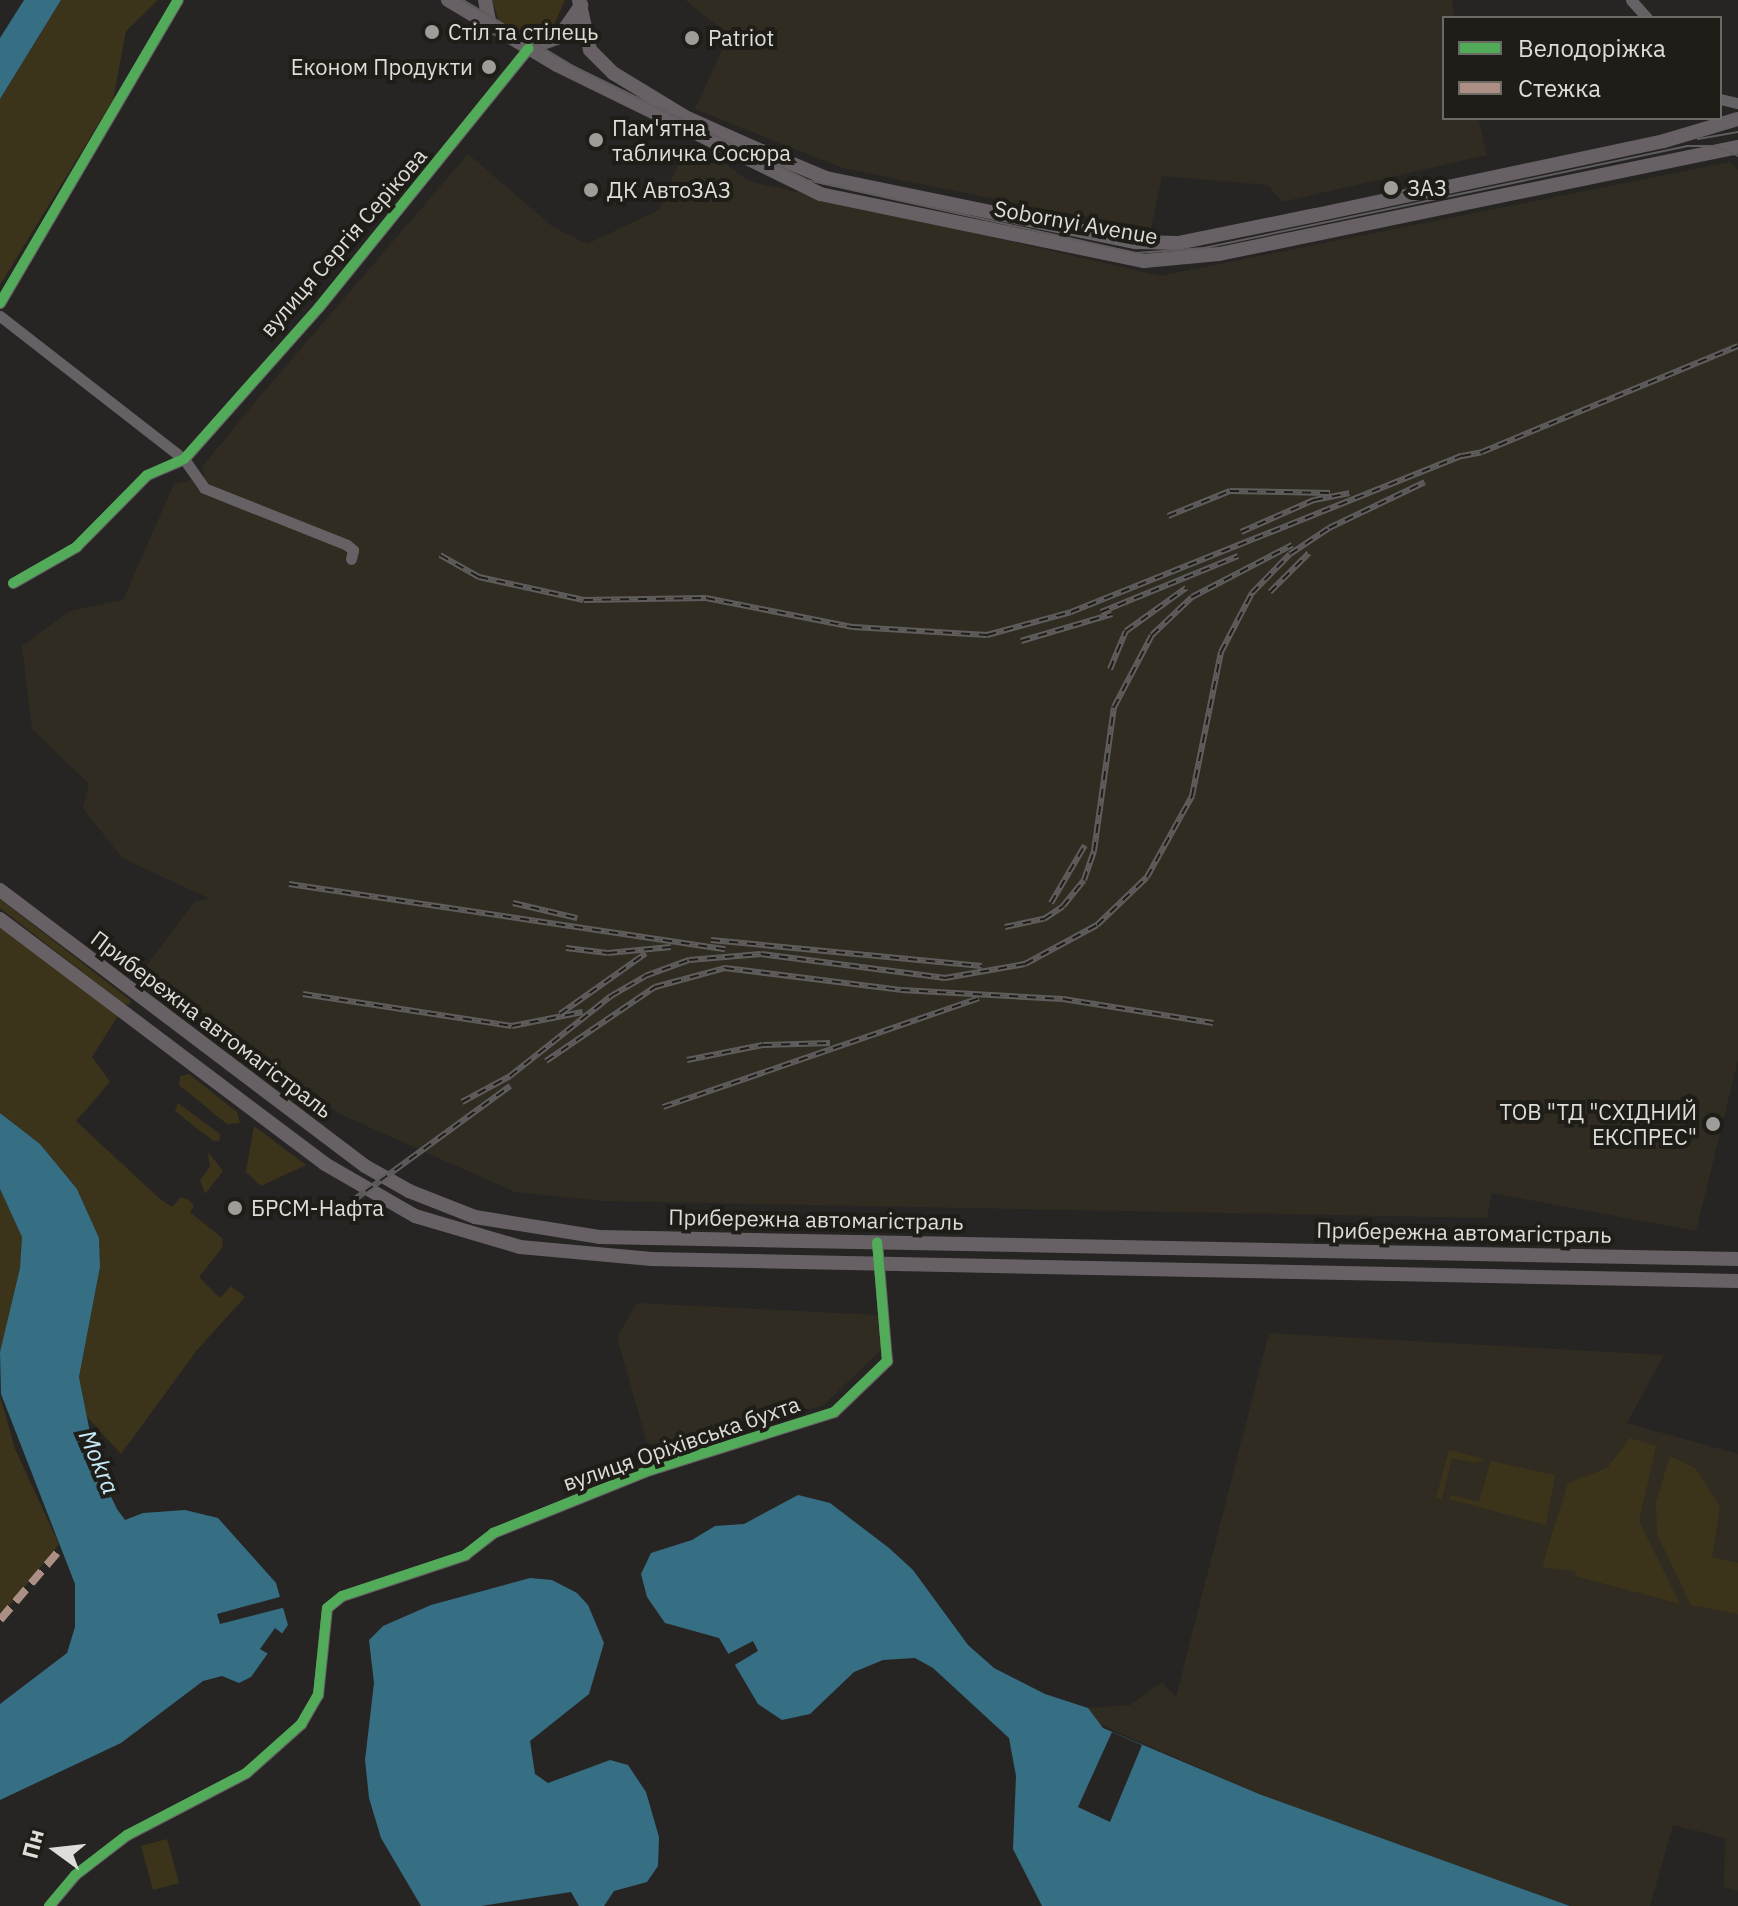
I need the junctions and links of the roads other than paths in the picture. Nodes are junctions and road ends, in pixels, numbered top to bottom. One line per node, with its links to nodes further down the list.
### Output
1 (178, 0): 15 (street)
2 (448, 0): 7 (main road)
3 (485, 0): 7 (main road)
4 (1631, 0): 6 (street)
5 (582, 2): 8 (main road); 13 (main road, Sobornyi Avenue)
6 (1645, 16)
7 (490, 25): 8 (main road, Sobornyi Avenue)
8 (529, 48): 14 (main road, Sobornyi Avenue); 17 (street, вулиця Сергія Серікова)
9 (1737, 117): 10 (main road, Sobornyi Avenue)
10 (1713, 126): 12 (main road); 13 (main road, Sobornyi Avenue)
11 (1738, 147): 12 (main road, Sobornyi Avenue)
12 (1718, 150): 14 (main road, Sobornyi Avenue)
13 (1173, 243): 14 (main road)
14 (1174, 261)
15 (0, 303)
16 (0, 316): 17 (street)
17 (184, 459): 18 (street); 19 (street)
18 (351, 559)
19 (13, 583)
20 (0, 890): 22 (main road, Прибережна автомагістраль)
21 (0, 919): 23 (main road, Прибережна автомагістраль)
22 (135, 992): 23 (main road); 24 (main road, Прибережна автомагістраль)
23 (121, 1011): 25 (main road, Прибережна автомагістраль)
24 (164, 1017): 25 (main road); 26 (main road, Прибережна автомагістраль)
25 (151, 1035): 30 (main road, Прибережна автомагістраль)
26 (877, 1242): 27 (main road, Прибережна автомагістраль); 30 (street, вулиця Оріхівська бухта)
27 (1666, 1258): 28 (main road, Прибережна автомагістраль); 31 (main road)
28 (1719, 1258): 29 (main road, Прибережна автомагістраль); 32 (main road)
29 (1738, 1259)
30 (880, 1263): 31 (main road, Прибережна автомагістраль); 34 (street, вулиця Оріхівська бухта)
31 (1670, 1280): 32 (main road, Прибережна автомагістраль)
32 (1719, 1280): 33 (main road, Прибережна автомагістраль)
33 (1738, 1281)
34 (49, 1906)

